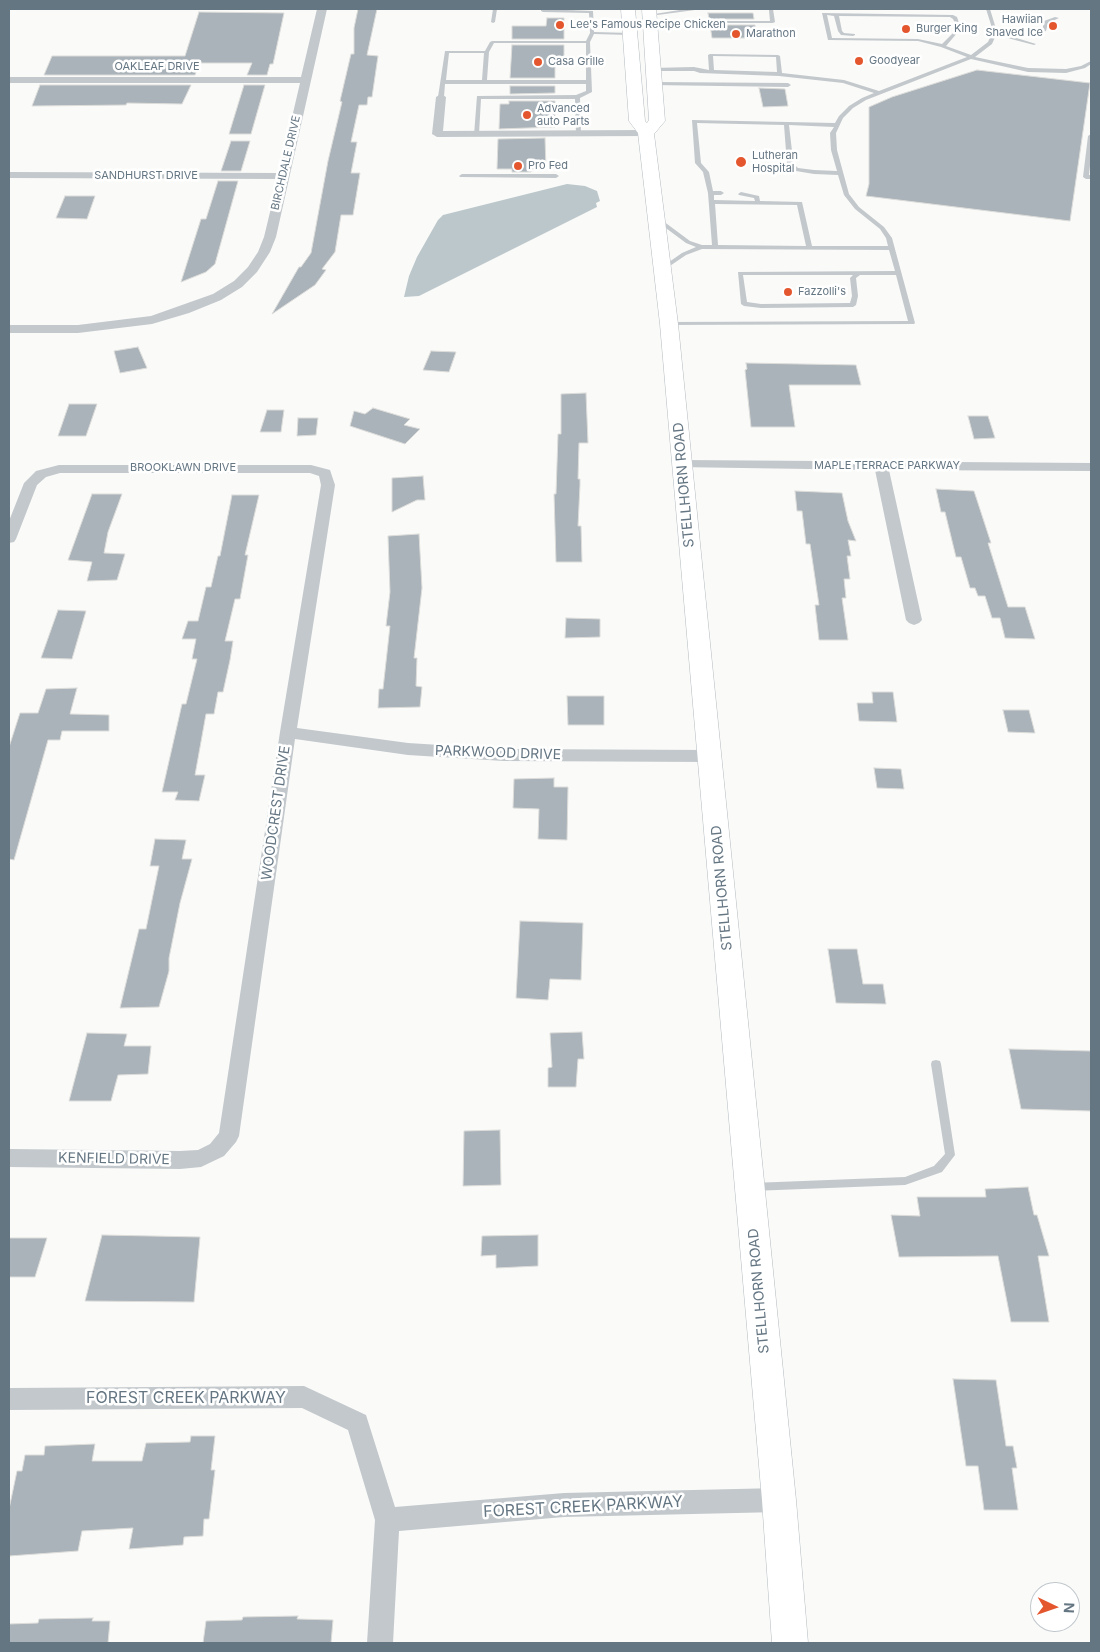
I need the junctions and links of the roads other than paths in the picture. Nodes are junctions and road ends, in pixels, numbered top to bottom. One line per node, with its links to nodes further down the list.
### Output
1 (322, 9): 32 (street, BIRCHDALE DRIVE)
2 (495, 9): 12 (lane)
3 (543, 9): 17 (lane)
4 (628, 9): 18 (main road, STELLHORN ROAD)
5 (695, 9): 6 (lane); 9 (lane)
6 (743, 9): 13 (lane)
7 (988, 9): 16 (lane)
8 (649, 12): 9 (lane); 14 (main road)
9 (680, 12): 13 (lane)
10 (836, 14): 19 (lane); 19 (lane); 22 (lane)
11 (1057, 18): 15 (lane)
12 (493, 22)
13 (681, 22): 14 (lane)
14 (650, 30): 30 (main road)
15 (1044, 31)
16 (994, 32): 21 (lane); 24 (lane)
17 (592, 33): 18 (lane); 20 (lane)
18 (630, 34): 42 (main road, STELLHORN ROAD)
19 (918, 40): 22 (lane)
20 (588, 42): 23 (lane); 35 (lane)
21 (1034, 44)
22 (943, 46): 24 (lane)
23 (487, 52): 33 (lane); 34 (lane)
24 (971, 58): 26 (lane); 37 (lane)
25 (1091, 62): 26 (lane)
26 (1082, 67): 27 (lane)
27 (1091, 71)
28 (712, 72): 29 (lane); 29 (lane); 30 (lane)
29 (779, 74): 37 (lane)
30 (653, 76): 36 (lane); 42 (main road)
31 (9, 80): 32 (street, OAKLEAF DRIVE)
32 (306, 80): 50 (street, BIRCHDALE DRIVE)
33 (443, 82): 34 (lane); 38 (lane)
34 (484, 82): 35 (lane)
35 (589, 82): 39 (lane)
36 (788, 85)
37 (879, 93): 41 (lane)
38 (440, 97): 43 (street)
39 (577, 97): 43 (lane); 44 (lane)
40 (786, 123): 41 (lane); 46 (lane); 54 (lane)
41 (836, 125): 48 (lane)
42 (646, 133): 44 (street); 59 (main road, STELLHORN ROAD)
43 (476, 134): 44 (street)
44 (579, 134)
45 (1091, 136): 53 (lane)
46 (789, 151)
47 (790, 159): 48 (lane)
48 (841, 173): 63 (lane)
49 (9, 175): 50 (street, SANDHURST DRIVE)
50 (283, 176): 68 (street, BIRCHDALE DRIVE)
51 (462, 176): 52 (lane)
52 (556, 176)
53 (1091, 177)
54 (710, 193): 55 (lane); 57 (lane)
55 (721, 193)
56 (741, 194): 58 (lane)
57 (711, 202): 58 (lane); 61 (lane)
58 (758, 202): 62 (lane)
59 (656, 219): 60 (lane); 64 (main road, STELLHORN ROAD)
60 (701, 247): 61 (lane); 64 (lane)
61 (715, 247): 62 (lane)
62 (809, 247): 63 (lane)
63 (892, 248): 66 (lane)
64 (662, 269): 67 (main road, STELLHORN ROAD)
65 (859, 273): 65 (lane); 66 (lane)
66 (898, 273): 67 (lane)
67 (669, 324): 69 (main road, STELLHORN ROAD)
68 (9, 329)
69 (682, 464): 70 (street, MAPLE TERRACE PARKWAY); 76 (main road, STELLHORN ROAD)
70 (881, 466): 71 (street, MAPLE TERRACE PARKWAY); 74 (street)
71 (1091, 467)
72 (325, 473): 73 (street, BROOKLAWN DRIVE); 75 (street, WOODCREST DRIVE)
73 (9, 540)
74 (914, 620)
75 (288, 732): 76 (street, PARKWOOD DRIVE); 78 (street, WOODCREST DRIVE)
76 (710, 756): 80 (main road, STELLHORN ROAD)
77 (936, 1064): 80 (lane)
78 (218, 1150): 79 (street, KENFIELD DRIVE)
79 (9, 1158)
80 (750, 1187): 82 (main road, STELLHORN ROAD)
81 (9, 1399): 83 (street, FOREST CREEK PARKWAY)
82 (779, 1500): 83 (street, FOREST CREEK PARKWAY); 85 (main road, STELLHORN ROAD)
83 (387, 1520): 84 (street)
84 (380, 1643)
85 (790, 1643)

